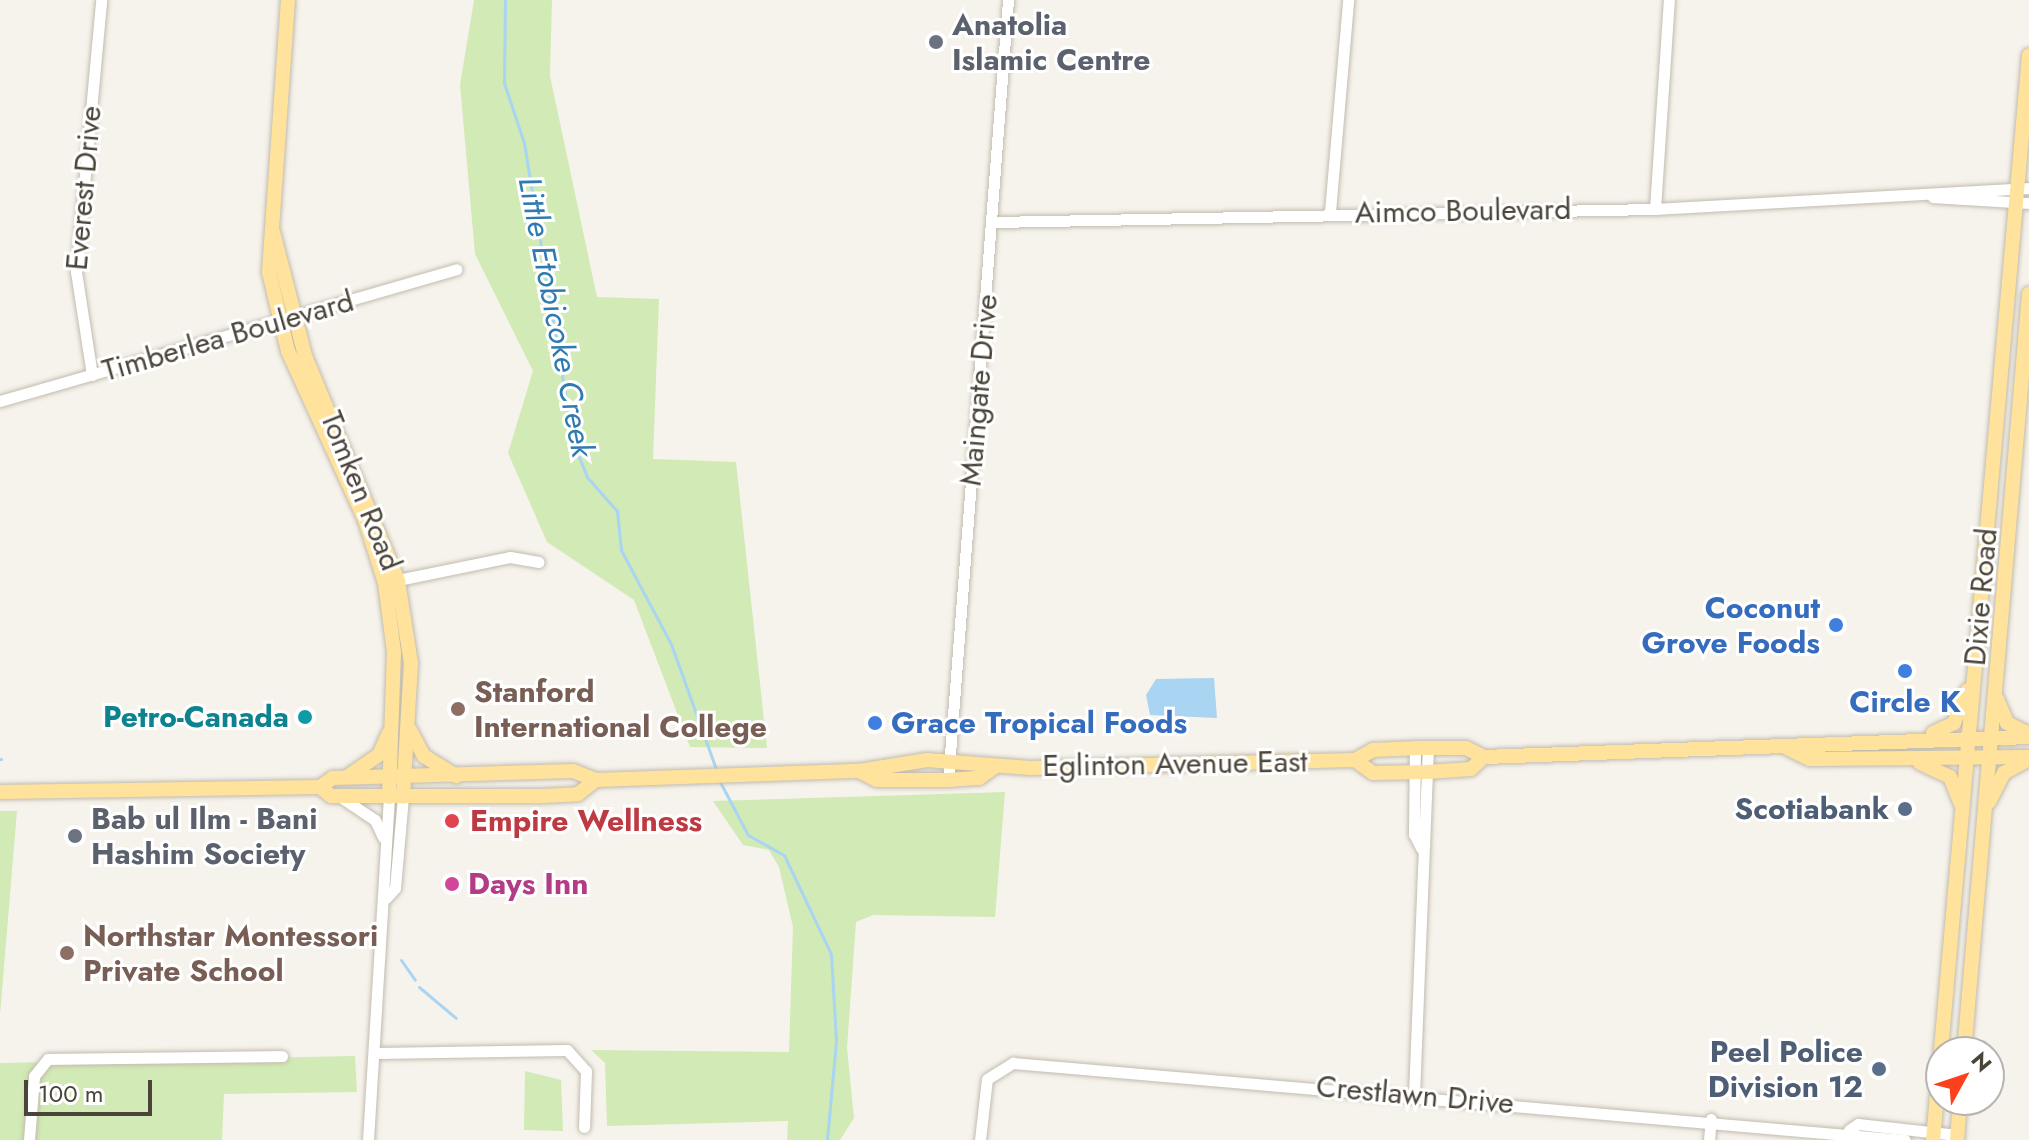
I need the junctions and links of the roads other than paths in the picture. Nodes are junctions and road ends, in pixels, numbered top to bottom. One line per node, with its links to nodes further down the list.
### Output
1 (101, 0): 18 (street, Everest Drive)
2 (288, 0): 11 (main road, Tomken Road)
3 (1008, 0): 10 (street, Maingate Drive)
4 (1348, 0): 9 (street)
5 (1669, 0): 8 (street)
6 (2029, 55): 7 (main road, Dixie Road)
7 (2023, 195): 8 (street, Aimco Boulevard); 16 (main road, Dixie Road)
8 (1655, 209): 9 (street, Aimco Boulevard)
9 (1330, 212): 10 (street, Aimco Boulevard)
10 (994, 222): 40 (street, Maingate Drive)
11 (273, 232): 14 (main road, Tomken Road); 15 (main road, Tomken Road)
12 (456, 269): 14 (street, Timberlea Boulevard)
13 (2029, 294): 17 (main road, Dixie Road)
14 (294, 315): 15 (street, Timberlea Boulevard); 23 (main road, Tomken Road)
15 (279, 320): 18 (street, Timberlea Boulevard); 23 (main road, Tomken Road)
16 (2002, 360): 17 (main road); 21 (main road, Dixie Road)
17 (2023, 360): 22 (main road, Dixie Road)
18 (92, 375): 19 (street, Timberlea Boulevard)
19 (0, 401)
20 (539, 562): 23 (street)
21 (1983, 571): 22 (main road); 24 (main road, Dixie Road)
22 (2005, 573): 25 (main road, Dixie Road)
23 (391, 582): 26 (main road, Tomken Road); 27 (main road, Tomken Road)
24 (1975, 663): 28 (main road, Dixie Road); 31 (main road)
25 (1995, 683): 29 (main road, Dixie Road); 30 (main road)
26 (393, 722): 45 (main road); 46 (main road, Tomken Road)
27 (409, 727): 44 (main road); 46 (main road, Tomken Road)
28 (1970, 736): 29 (main road, Eglinton Avenue East); 31 (main road, Eglinton Avenue East); 34 (main road, Dixie Road)
29 (1988, 736): 30 (main road, Eglinton Avenue East); 36 (main road, Dixie Road)
30 (2029, 736)
31 (1922, 739): 33 (main road, Eglinton Avenue East)
32 (1421, 748): 35 (main road, Eglinton Avenue East); 39 (main road, Eglinton Avenue East); 43 (street)
33 (1787, 748): 35 (main road, Eglinton Avenue East); 38 (main road, Eglinton Avenue East)
34 (1968, 756): 36 (main road, Eglinton Avenue East); 38 (main road, Eglinton Avenue East); 53 (main road, Dixie Road)
35 (1484, 757): 43 (main road, Eglinton Avenue East)
36 (1986, 758): 37 (main road, Eglinton Avenue East); 54 (main road, Dixie Road)
37 (2029, 758): 54 (main road)
38 (1900, 759): 53 (main road)
39 (1355, 760): 41 (main road, Eglinton Avenue East); 43 (main road, Eglinton Avenue East)
40 (948, 761): 41 (main road, Eglinton Avenue East); 42 (main road, Eglinton Avenue East); 48 (street, Maingate Drive)
41 (995, 767): 48 (main road, Eglinton Avenue East)
42 (859, 771): 47 (main road, Eglinton Avenue East); 48 (main road, Eglinton Avenue East)
43 (1421, 772): 60 (street)
44 (456, 776): 46 (main road, Eglinton Avenue East); 47 (main road, Eglinton Avenue East)
45 (346, 778): 46 (main road, Eglinton Avenue East); 49 (main road, Eglinton Avenue East)
46 (398, 778): 52 (main road, Tomken Road)
47 (596, 780): 52 (main road, Eglinton Avenue East)
48 (948, 780)
49 (320, 787): 50 (main road, Eglinton Avenue East); 51 (main road, Eglinton Avenue East)
50 (0, 792)
51 (338, 795): 52 (main road, Eglinton Avenue East); 55 (street)
52 (396, 797): 55 (street, Tomken Road); 56 (street, Tomken Road)
53 (1962, 806): 65 (main road, Dixie Road)
54 (1981, 825): 57 (main road, Dixie Road)
55 (384, 840): 56 (street, Tomken Road)
56 (386, 898): 58 (street, Tomken Road)
57 (1965, 1036)
58 (376, 1053): 63 (street); 68 (street, Tomken Road)
59 (282, 1056): 67 (street)
60 (1414, 1095): 62 (street, Crestlawn Drive); 69 (street, Crestlawn Drive)
61 (1959, 1116): 66 (main road)
62 (1711, 1119): 64 (street, Crestlawn Drive); 70 (street)
63 (584, 1127)
64 (1849, 1130): 65 (street, Crestlawn Drive); 71 (street, Crestlawn Drive)
65 (1934, 1136): 66 (street, Crestlawn Drive)
66 (1957, 1137)
67 (29, 1140)
68 (368, 1140)
69 (980, 1140)
70 (1709, 1140)
71 (1905, 1140)

